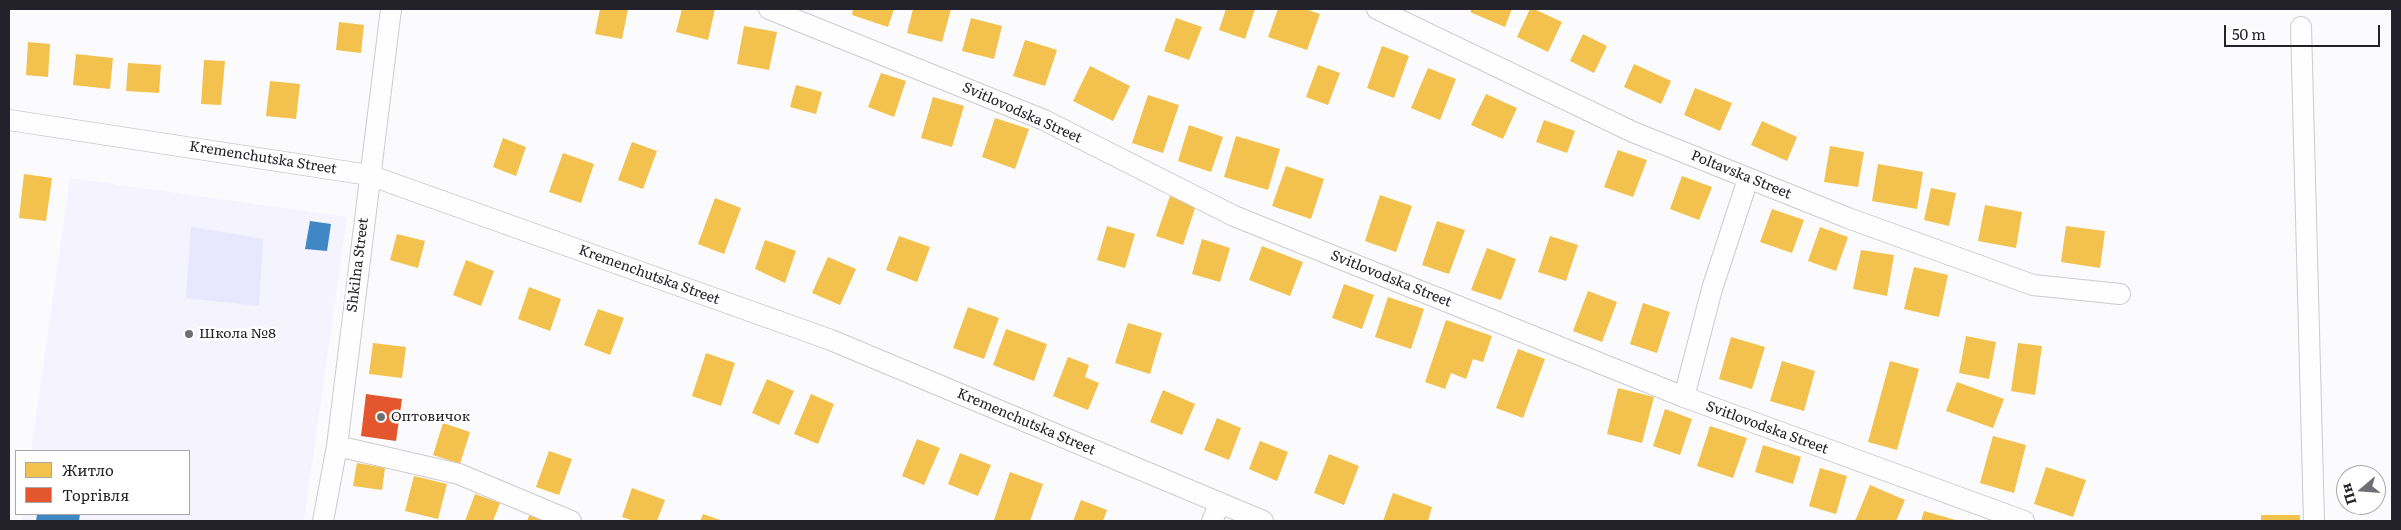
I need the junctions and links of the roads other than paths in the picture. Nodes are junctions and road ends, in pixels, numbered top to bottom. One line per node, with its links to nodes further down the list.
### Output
1 (391, 9): 6 (street, Shkilna Street)
2 (769, 9): 9 (street, Svitlovodska Street)
3 (1377, 9): 7 (street, Poltavska Street)
4 (2302, 27): 17 (street)
5 (9, 120): 6 (street, Kremenchutska Street)
6 (369, 175): 10 (street, Shkilna Street); 11 (street, Kremenchutska Street)
7 (1748, 178): 8 (street, Poltavska Street); 9 (street)
8 (2120, 294)
9 (1684, 397): 16 (street, Svitlovodska Street)
10 (336, 446): 12 (street, Shkilna Street); 13 (street)
11 (1220, 503): 14 (street); 15 (street, Kremenchutska Street)
12 (323, 521)
13 (572, 521)
14 (1212, 521)
15 (1264, 521)
16 (2024, 521)
17 (2314, 521)

